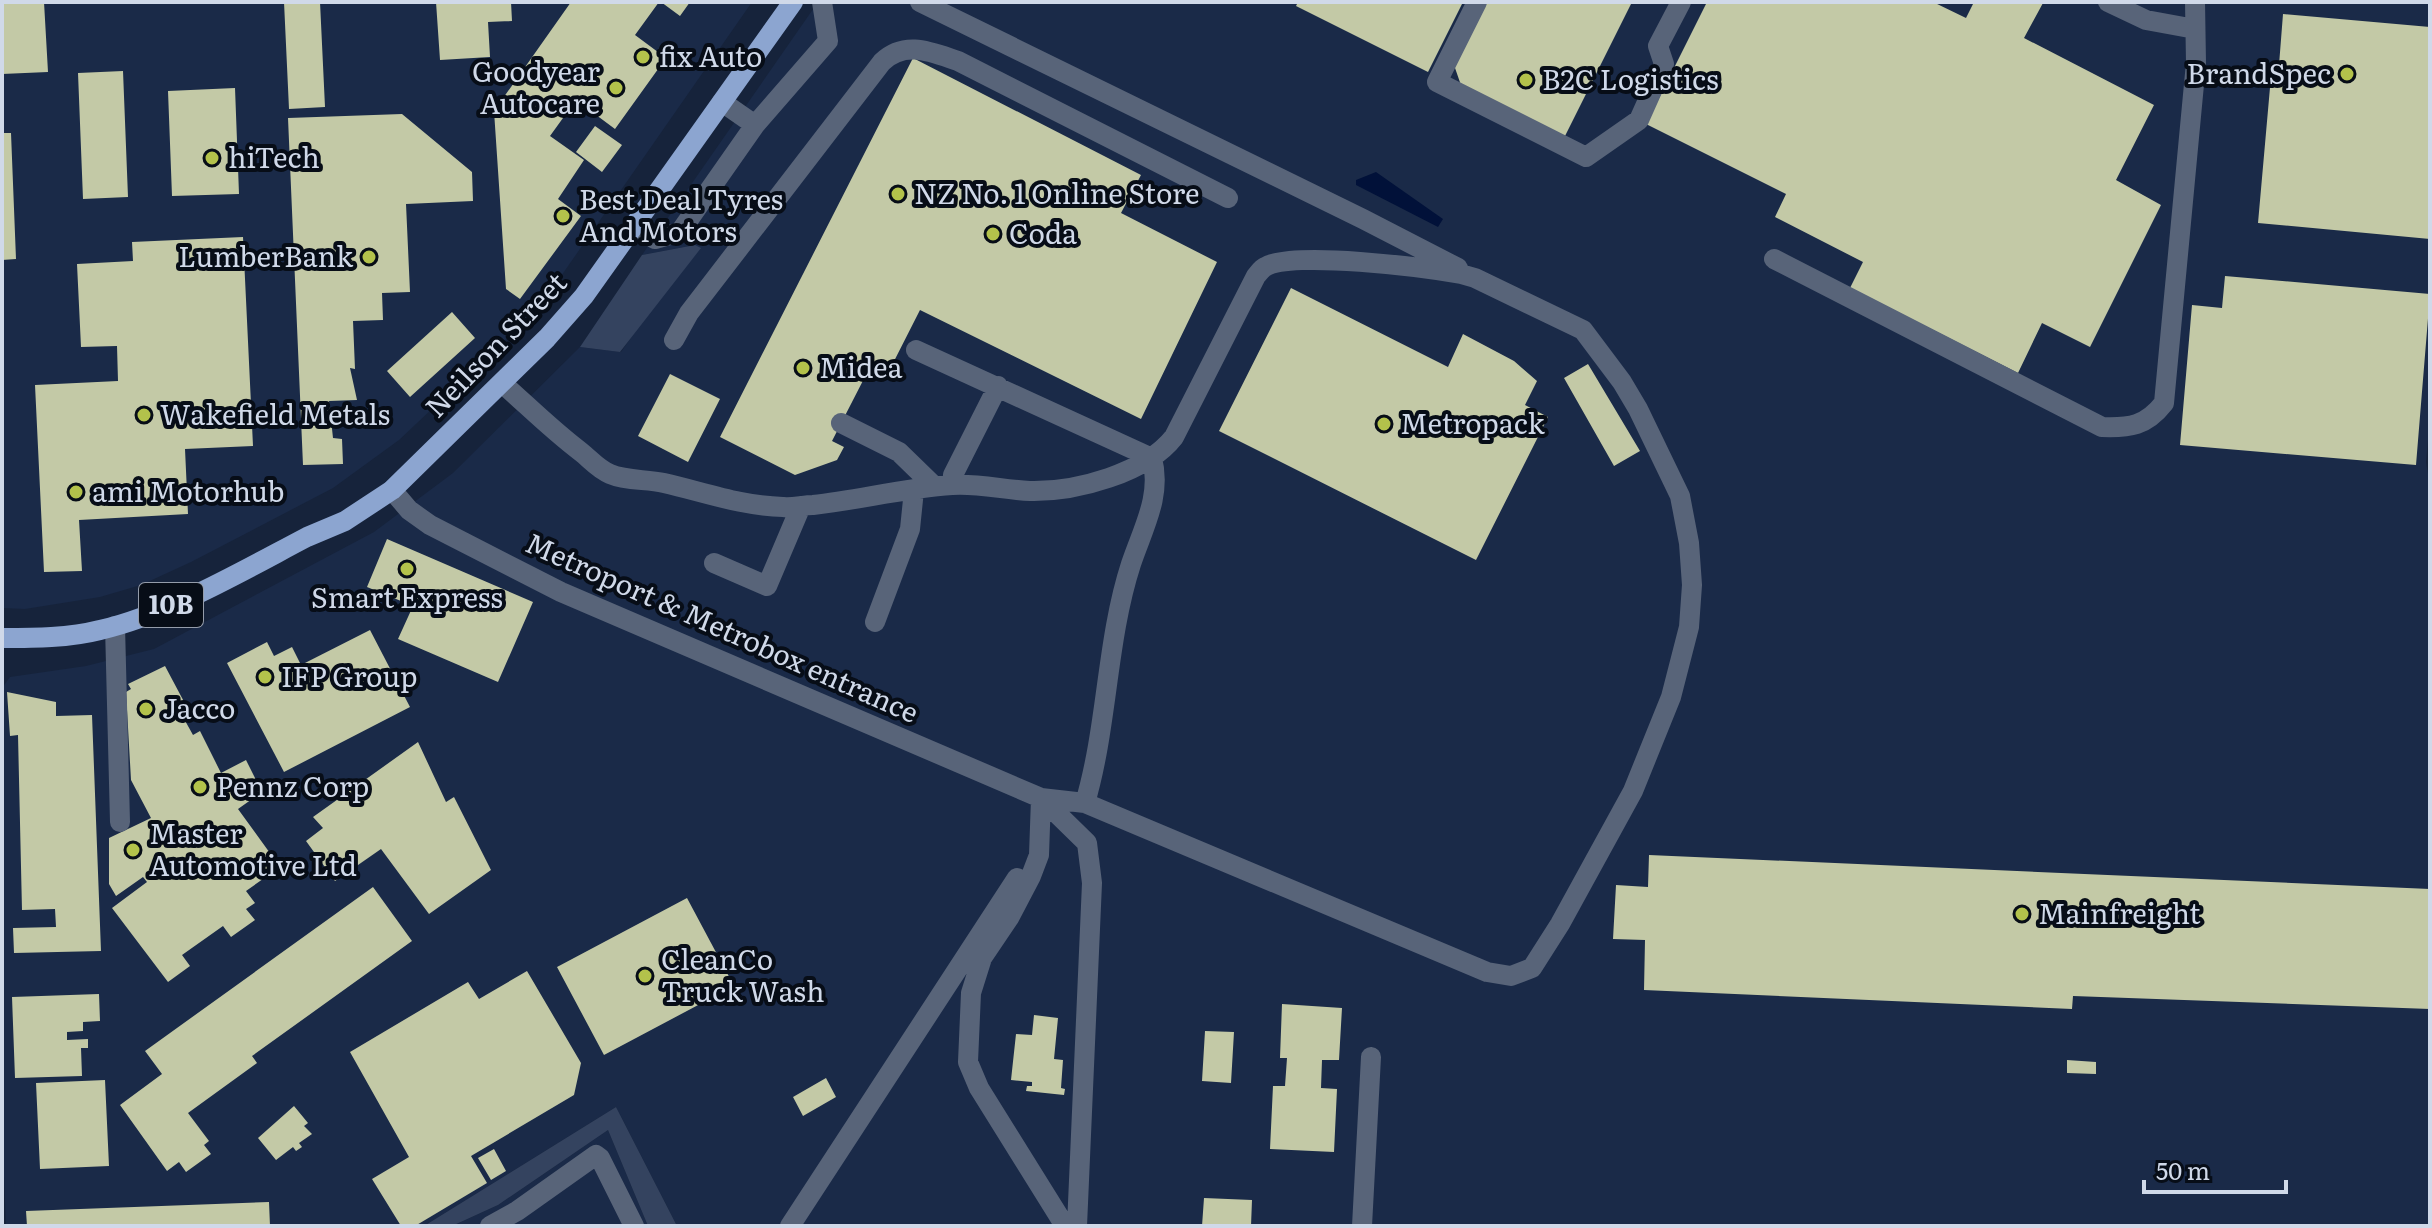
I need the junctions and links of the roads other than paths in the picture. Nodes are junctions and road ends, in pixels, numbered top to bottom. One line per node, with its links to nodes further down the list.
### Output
1 (793, 2): 9 (main road, Neilson Street / 10B)
2 (822, 2): 10 (lane)
3 (920, 2): 14 (lane)
4 (1477, 2): 5 (lane)
5 (1681, 2)
6 (2108, 2): 8 (lane)
7 (2195, 2): 8 (lane)
8 (2195, 29): 13 (lane)
9 (722, 102): 10 (lane); 12 (main road, Neilson Street / 10B)
10 (755, 125): 12 (lane)
11 (1228, 198): 15 (lane)
12 (635, 226): 17 (main road, Neilson Street / 10B)
13 (1774, 259)
14 (1481, 280): 20 (lane); 29 (lane)
15 (674, 340)
16 (916, 350): 18 (lane)
17 (503, 384): 22 (main road, Neilson Street / 10B); 23 (lane)
18 (998, 386): 20 (lane); 21 (lane)
19 (841, 423): 21 (lane)
20 (1152, 458): 21 (lane); 29 (lane)
21 (933, 487): 23 (lane); 25 (lane)
22 (392, 490): 26 (main road, Neilson Street / 10B); 28 (lane, Metroport & Metrobox entrance)
23 (801, 506): 24 (lane)
24 (714, 563)
25 (875, 622)
26 (115, 626): 27 (main road, Neilson Street / 10B); 30 (lane)
27 (2, 638)
28 (1041, 798): 29 (lane); 31 (lane); 37 (lane)
29 (1085, 803)
30 (120, 822)
31 (1039, 855): 35 (lane); 36 (lane)
32 (1371, 1057): 38 (lane)
33 (490, 1226): 34 (lane)
34 (634, 1226)
35 (790, 1226)
36 (1065, 1226)
37 (1077, 1226)
38 (1362, 1226)

